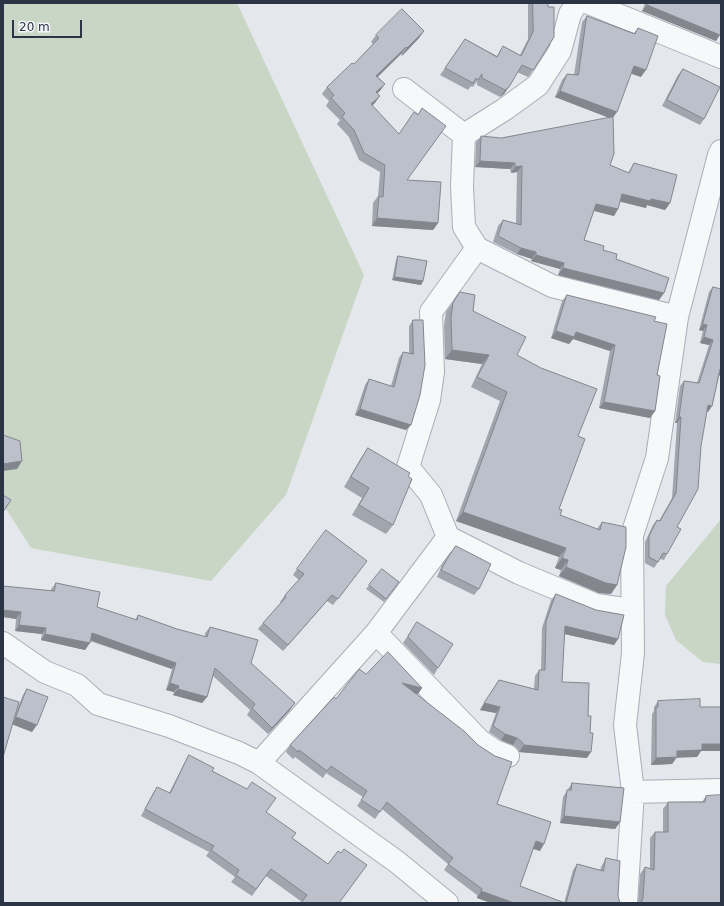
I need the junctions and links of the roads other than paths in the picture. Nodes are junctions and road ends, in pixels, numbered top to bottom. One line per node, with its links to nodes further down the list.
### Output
1 (577, 3): 5 (street)
2 (589, 3): 3 (street)
3 (721, 57)
4 (404, 89): 5 (street)
5 (464, 135): 7 (street)
6 (721, 151): 8 (street)
7 (478, 248): 8 (street); 9 (street)
8 (677, 317): 10 (street)
9 (448, 537): 10 (street); 11 (street)
10 (632, 610): 16 (street)
11 (376, 633): 13 (street); 14 (street)
12 (3, 644): 14 (street)
13 (508, 756)
14 (259, 762): 17 (street)
15 (721, 790): 16 (street)
16 (633, 792): 18 (street)
17 (447, 903)
18 (626, 903)

